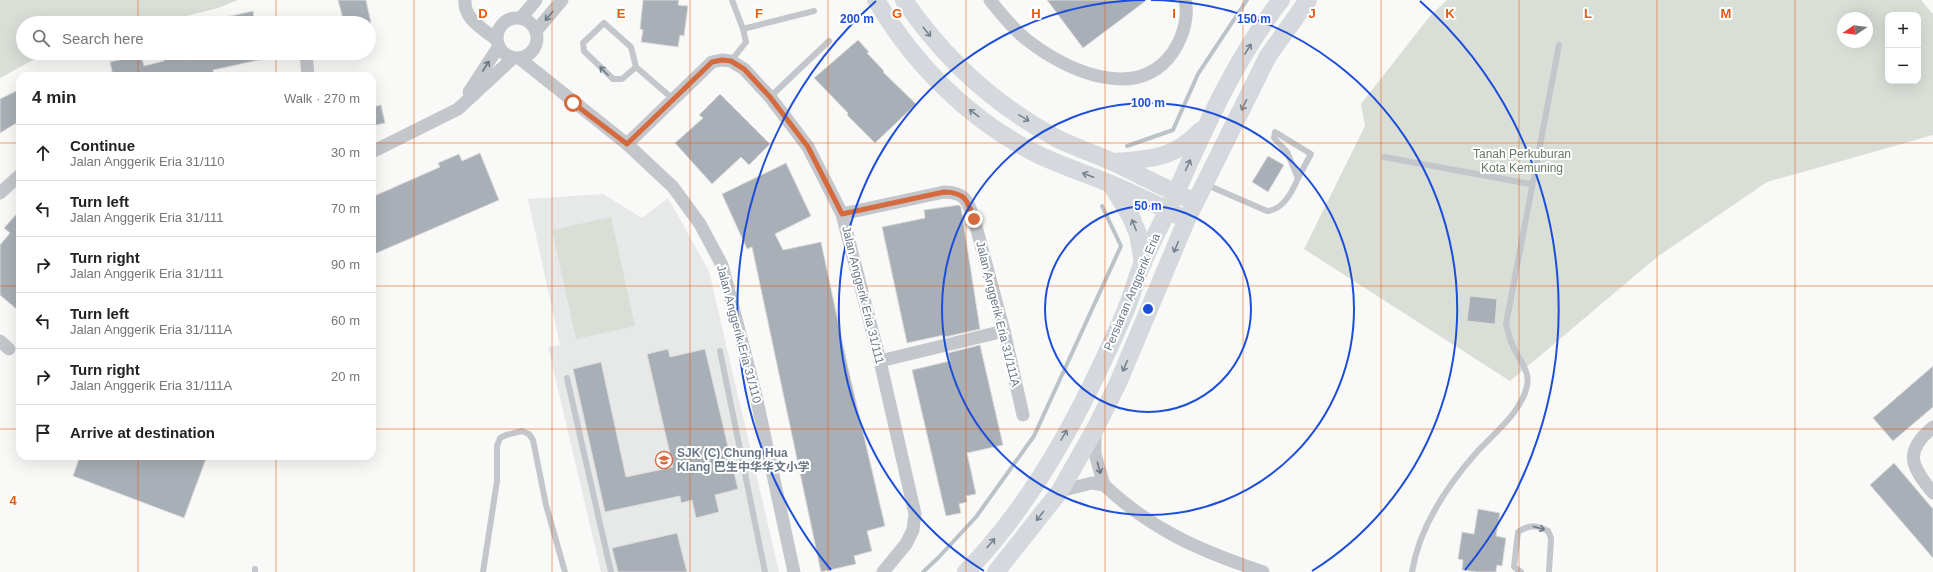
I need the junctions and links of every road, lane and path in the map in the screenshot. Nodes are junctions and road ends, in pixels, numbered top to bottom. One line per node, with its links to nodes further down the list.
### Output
1 (465, 0): 16 (street)
2 (536, 0): 12 (street)
3 (562, 0): 14 (street, one-way to 14)
4 (732, 0): 13 (lane)
5 (876, 0): 33 (main road, one-way to 5)
6 (904, 0): 30 (main road, one-way to 30)
7 (990, 0): 8 (street)
8 (1185, 0)
9 (1281, 0): 26 (main road, Persiaran Anggerik Eria, one-way to 9)
10 (1308, 0): 34 (main road, Persiaran Anggerik Eria, one-way to 34)
11 (814, 11): 13 (lane)
12 (521, 18): 14 (street); 16 (street)
13 (743, 29): 20 (lane)
14 (536, 31): 18 (street)
15 (829, 40): 23 (lane)
16 (498, 43): 18 (street); 25 (street, one-way to 16)
17 (1559, 46): 35 (lane)
18 (516, 58): 25 (street); 27 (street, Jalan Anggerik Eria 31/110)
19 (307, 60): 22 (street)
20 (731, 61): 23 (street, Jalan Anggerik Eria 31/111); 24 (street)
21 (636, 67): 21 (lane, one-way to 21); 24 (lane)
22 (308, 72)
23 (770, 97): 40 (street, Jalan Anggerik Eria 31/111)
24 (673, 99): 27 (street)
25 (458, 109): 28 (street)
26 (1206, 124): 30 (main road); 37 (main road, Persiaran Anggerik Eria, one-way to 26)
27 (627, 144): 58 (street, Jalan Anggerik Eria 31/110)
28 (376, 150)
29 (1384, 157): 35 (lane)
30 (1113, 162): 37 (main road)
31 (1298, 178): 31 (lane); 34 (lane)
32 (16, 179): 36 (street)
33 (1111, 184): 39 (main road); 42 (main road, one-way to 33)
34 (1205, 184): 38 (main road, Persiaran Anggerik Eria)
35 (1531, 184): 63 (lane)
36 (0, 193)
37 (1176, 193): 38 (main road); 39 (main road, Persiaran Anggerik Eria)
38 (1196, 202): 41 (main road, Persiaran Anggerik Eria)
39 (1168, 210): 41 (main road); 42 (main road, Persiaran Anggerik Eria)
40 (842, 214): 43 (street, Jalan Anggerik Eria 31/111A); 45 (street, Jalan Anggerik Eria 31/111)
41 (1187, 219): 49 (main road, Persiaran Anggerik Eria, one-way to 49)
42 (1143, 263): 60 (main road, Persiaran Anggerik Eria, one-way to 42)
43 (1004, 331): 45 (street); 47 (street, Jalan Anggerik Eria 31/111A)
44 (720, 352): 57 (lane)
45 (880, 360): 59 (street, Jalan Anggerik Eria 31/111)
46 (567, 378): 56 (lane)
47 (1023, 415)
48 (1933, 427): 52 (street)
49 (1095, 429): 50 (street, one-way to 50); 51 (main road, Persiaran Anggerik Eria)
50 (1104, 485): 51 (street); 62 (street)
51 (1060, 491): 61 (main road, Persiaran Anggerik Eria, one-way to 61)
52 (1933, 493)
53 (1550, 570): 64 (lane, one-way to 53); 65 (lane)
54 (483, 572): 55 (lane)
55 (565, 572)
56 (611, 572)
57 (765, 572)
58 (794, 572)
59 (883, 572)
60 (966, 572)
61 (996, 572)
62 (1263, 572)
63 (1412, 572)
64 (1521, 572)
65 (1544, 572)

